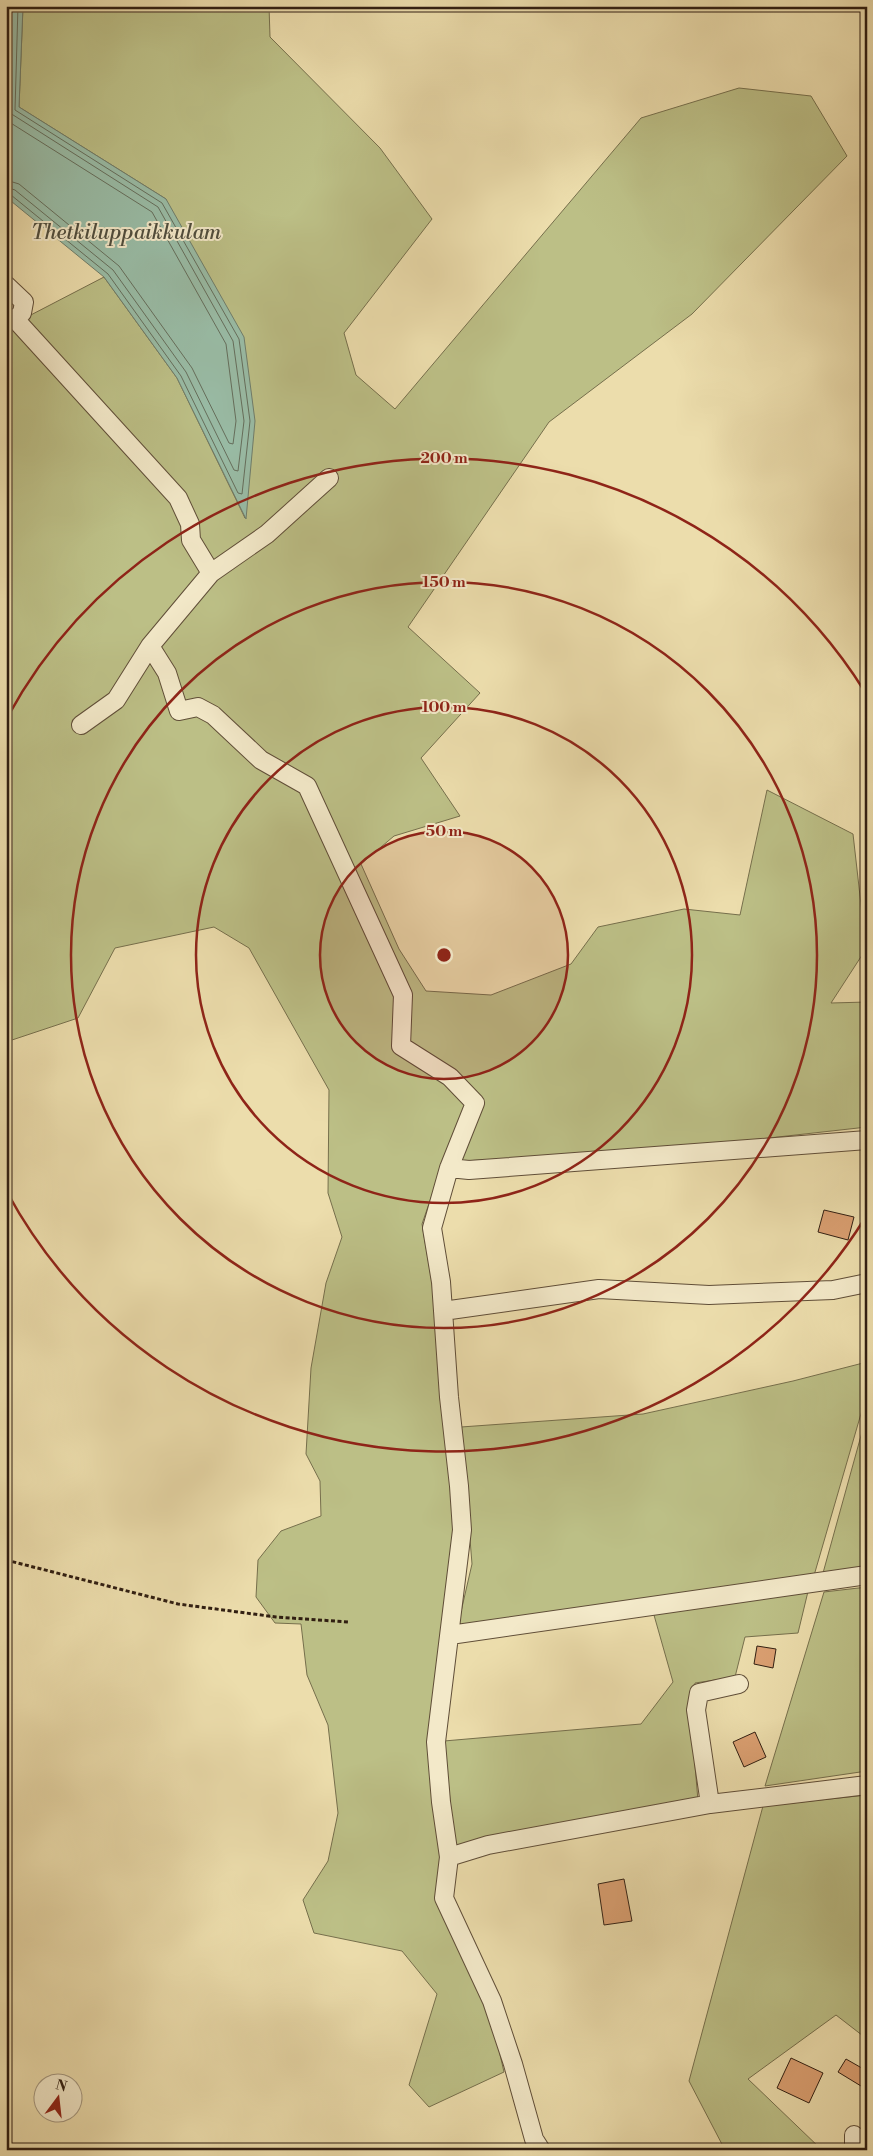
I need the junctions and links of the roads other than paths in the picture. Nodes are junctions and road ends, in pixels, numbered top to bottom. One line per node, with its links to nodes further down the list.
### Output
1 (6, 285): 3 (street)
2 (329, 478): 3 (street)
3 (211, 573): 4 (street)
4 (150, 646): 5 (street); 7 (street)
5 (81, 725)
6 (867, 1140): 7 (street)
7 (449, 1168): 9 (street)
8 (867, 1283): 9 (street)
9 (443, 1311): 11 (street)
10 (867, 1575): 11 (street)
11 (450, 1635): 15 (street)
12 (739, 1684): 14 (street)
13 (867, 1785): 14 (street)
14 (710, 1804): 15 (street)
15 (449, 1857): 16 (street)
16 (541, 2150)

